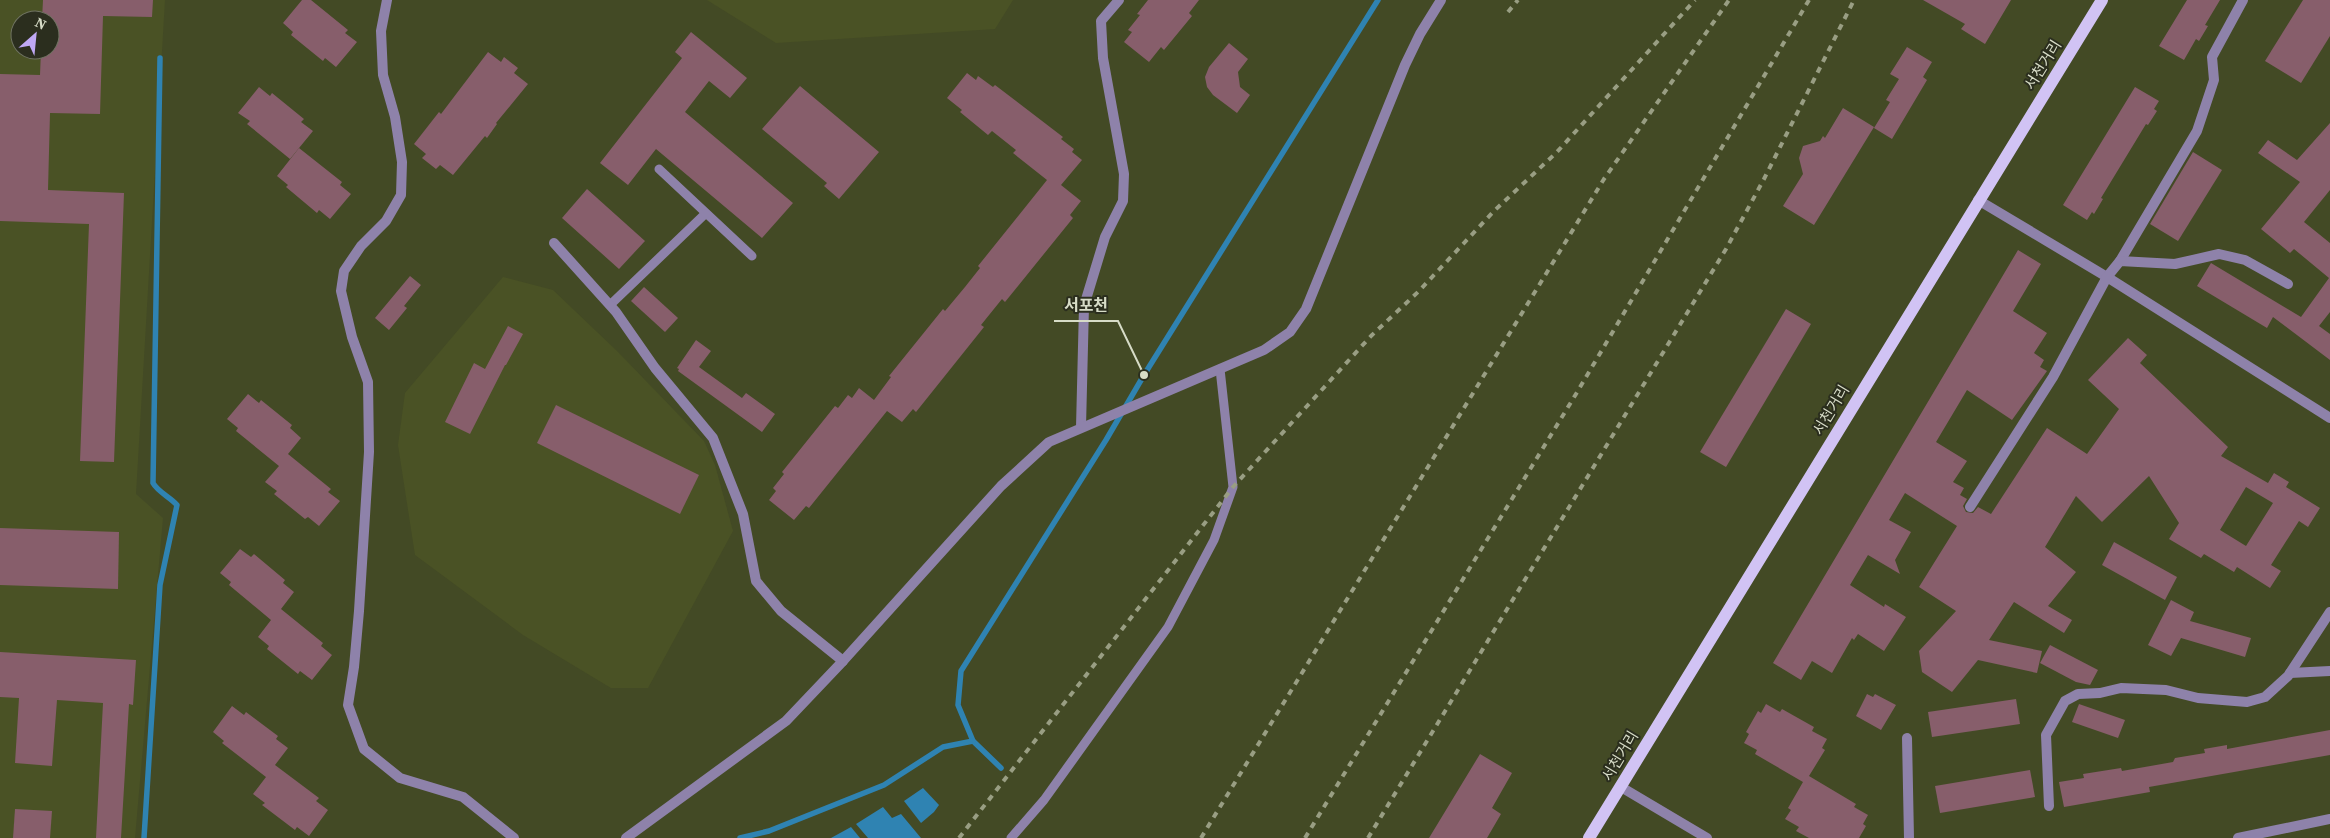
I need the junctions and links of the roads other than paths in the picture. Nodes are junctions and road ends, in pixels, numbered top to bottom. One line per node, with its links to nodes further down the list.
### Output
1 (386, 0): 27 (street)
2 (1119, 0): 17 (street)
3 (1441, 0): 15 (street)
4 (2102, 0): 7 (main road, 서천거리)
5 (2243, 0): 11 (street)
6 (659, 169): 8 (lane)
7 (1978, 200): 12 (street); 24 (main road, 서천거리)
8 (705, 214): 10 (lane); 14 (lane)
9 (554, 243): 14 (street)
10 (752, 256)
11 (2120, 261): 12 (street); 13 (street)
12 (2107, 277): 16 (street); 18 (street)
13 (2288, 284)
14 (610, 305): 20 (street)
15 (1220, 369): 17 (street); 29 (lane)
16 (2330, 418)
17 (1081, 428): 20 (street)
18 (1970, 506)
19 (2330, 612): 22 (street)
20 (844, 661): 28 (street)
21 (2330, 671): 22 (street)
22 (2290, 673): 25 (street)
23 (1907, 738): 32 (street)
24 (1621, 787): 30 (main road, 서천거리); 31 (street)
25 (2049, 806)
26 (2330, 819): 33 (street)
27 (514, 838)
28 (626, 838)
29 (1012, 838)
30 (1589, 838)
31 (1707, 838)
32 (1909, 838)
33 (2238, 838)

